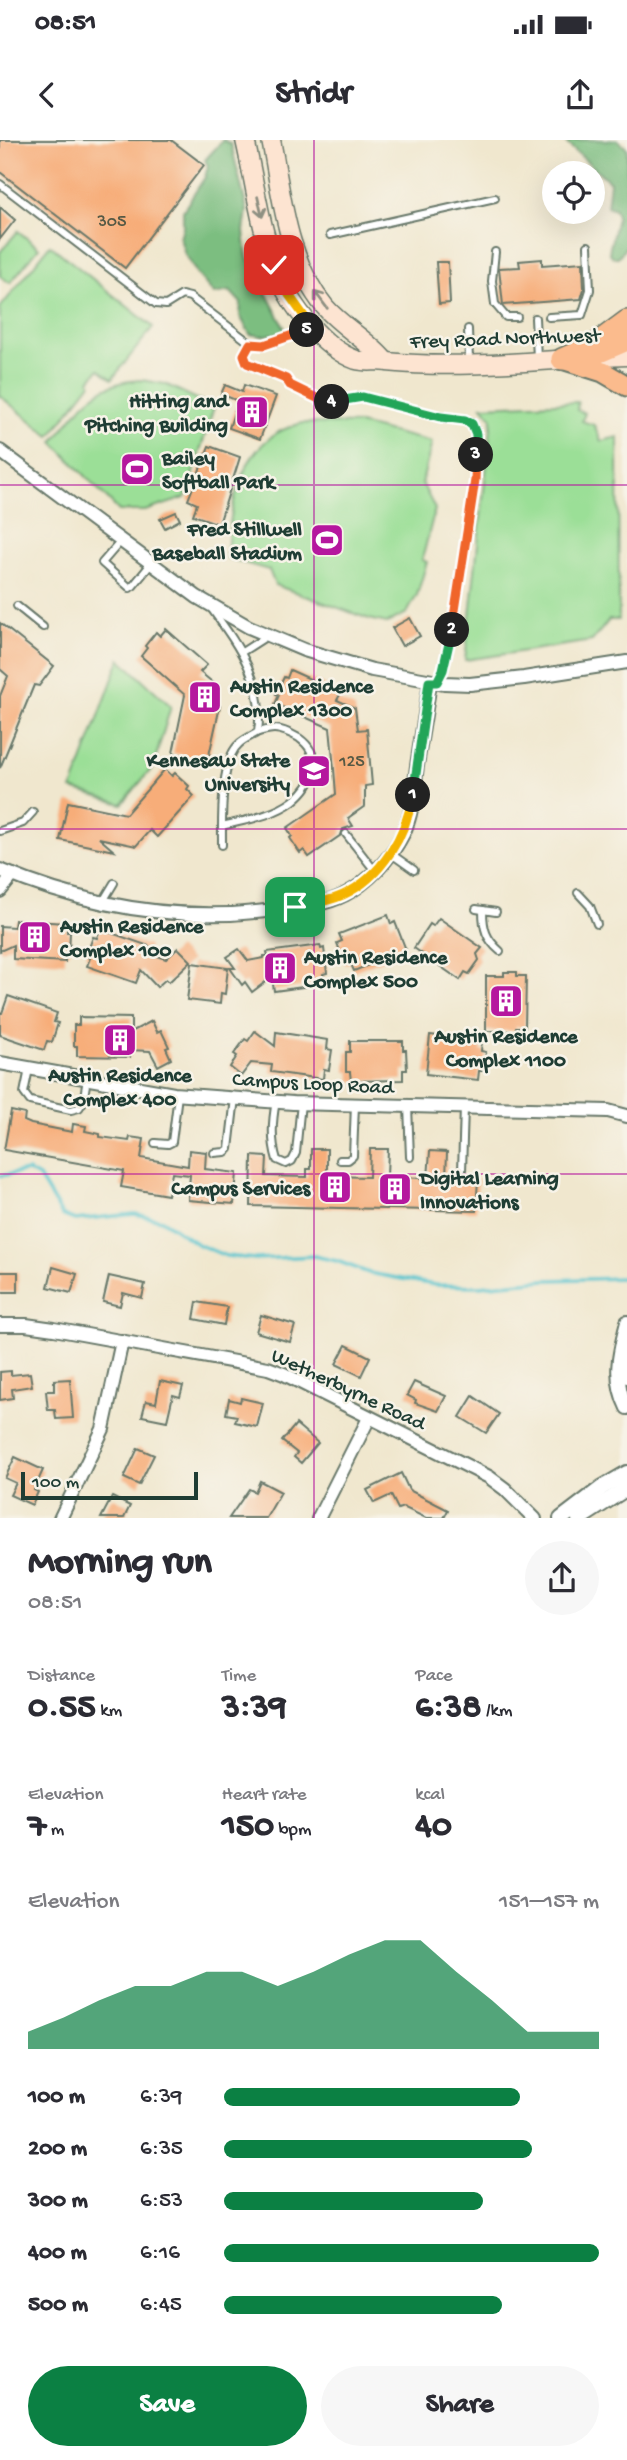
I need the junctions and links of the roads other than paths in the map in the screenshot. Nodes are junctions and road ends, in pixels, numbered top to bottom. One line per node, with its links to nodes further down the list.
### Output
1 (245, 140): 13 (main road, Frey Road Northwest, one-way to 13)
2 (271, 140): 20 (main road, Frey Road Northwest, one-way to 2)
3 (0, 184): 15 (lane)
4 (495, 198): 5 (lane)
5 (330, 235)
6 (588, 246): 9 (lane)
7 (495, 252): 8 (lane)
8 (517, 317)
9 (549, 317)
10 (535, 318): 19 (lane)
11 (627, 321): 18 (highway)
12 (468, 329): 21 (lane)
13 (314, 330): 15 (lane); 20 (main road, Frey Road Northwest)
14 (627, 341): 17 (main road)
15 (250, 344): 32 (lane)
16 (627, 356): 17 (main road, Frey Road Northwest)
17 (590, 357): 18 (main road, Frey Road Northwest)
18 (562, 359): 19 (main road, Frey Road Northwest); 22 (main road)
19 (537, 360): 21 (main road, Frey Road Northwest)
20 (385, 361): 21 (main road, Frey Road Northwest)
21 (469, 364)
22 (627, 386)
23 (0, 451): 24 (street)
24 (121, 541): 25 (street); 25 (lane)
25 (151, 564): 26 (street)
26 (208, 604): 29 (street); 30 (lane)
27 (17, 607): 28 (lane)
28 (43, 627)
29 (268, 635): 30 (lane); 32 (street)
30 (242, 652): 33 (lane)
31 (627, 662): 32 (street)
32 (433, 682): 39 (street)
33 (258, 732): 35 (lane); 35 (lane)
34 (33, 813): 36 (lane)
35 (222, 826): 38 (lane)
36 (0, 831)
37 (345, 834): 41 (lane)
38 (222, 845)
39 (390, 853): 40 (lane); 41 (street)
40 (414, 870)
41 (375, 871): 46 (street)
42 (6, 873): 44 (street); 46 (street)
43 (114, 883): 46 (lane)
44 (0, 891)
45 (578, 893): 48 (lane)
46 (102, 903)
47 (496, 912): 49 (lane)
48 (597, 924)
49 (500, 951)
50 (0, 1063): 51 (street, Campus Loop Road)
51 (29, 1069): 52 (street, Campus Loop Road); 52 (lane)
52 (87, 1079): 53 (street, Campus Loop Road)
53 (178, 1094): 54 (street, Campus Loop Road); 61 (lane)
54 (235, 1098): 55 (street, Campus Loop Road); 62 (lane)
55 (276, 1101): 56 (street, Campus Loop Road); 56 (lane)
56 (301, 1103): 57 (street, Campus Loop Road)
57 (355, 1104): 58 (street, Campus Loop Road); 64 (lane)
58 (408, 1106): 59 (street, Campus Loop Road); 63 (lane)
59 (464, 1107): 60 (street, Campus Loop Road); 65 (lane)
60 (627, 1116)
61 (155, 1143)
62 (215, 1153)
63 (410, 1157)
64 (340, 1160)
65 (462, 1171)
66 (627, 1322): 69 (street)
67 (0, 1325): 68 (street, Wetherbyrne Road)
68 (122, 1341): 72 (street, Wetherbyrne Road); 77 (street)
69 (623, 1353): 70 (street); 71 (street)
70 (627, 1377)
71 (627, 1408)
72 (369, 1418): 78 (street); 79 (street, Wetherbyrne Road)
73 (627, 1473): 80 (street)
74 (627, 1483): 76 (street)
75 (627, 1488): 76 (street)
76 (603, 1503): 81 (street)
77 (60, 1518)
78 (318, 1518)
79 (536, 1518)
80 (561, 1518)
81 (579, 1518)

